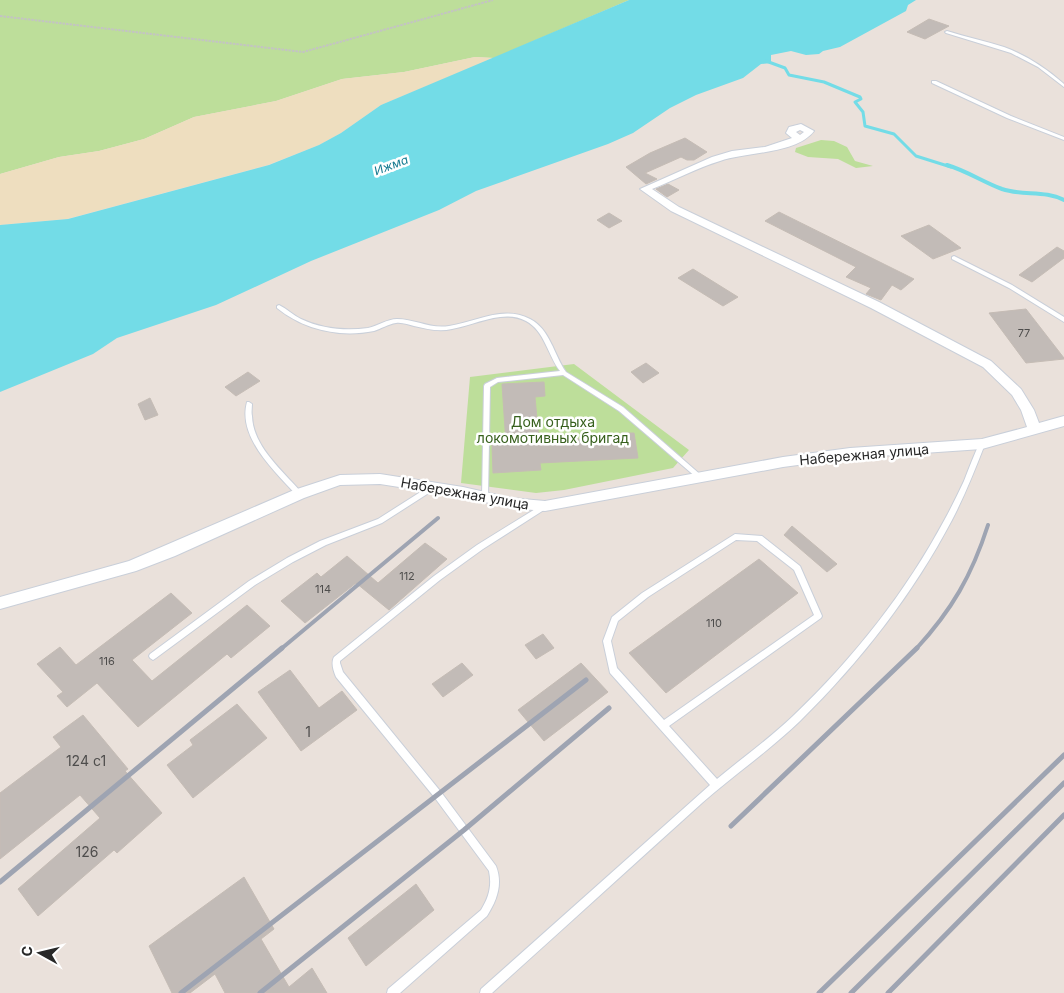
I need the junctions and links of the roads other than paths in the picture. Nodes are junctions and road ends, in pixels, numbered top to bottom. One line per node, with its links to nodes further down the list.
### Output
1 (947, 32): 3 (lane)
2 (934, 82): 5 (lane)
3 (1064, 86)
4 (798, 138): 12 (street)
5 (1064, 139)
6 (954, 258): 8 (lane)
7 (279, 307): 9 (lane)
8 (1064, 320)
9 (564, 373): 14 (lane); 17 (lane)
10 (249, 404): 16 (lane)
11 (1064, 421): 12 (street, Набережная улица)
12 (1034, 430): 13 (street, Набережная улица)
13 (982, 444): 14 (street, Набережная улица); 22 (lane)
14 (699, 476): 18 (street, Набережная улица)
15 (433, 487): 16 (street, Набережная улица); 17 (street, Набережная улица); 20 (lane)
16 (299, 494): 19 (street, Набережная улица)
17 (485, 497): 18 (street, Набережная улица)
18 (545, 506): 23 (lane)
19 (0, 603)
20 (153, 656)
21 (664, 725): 21 (lane); 22 (lane)
22 (716, 785): 24 (lane)
23 (392, 993)
24 (485, 993)

